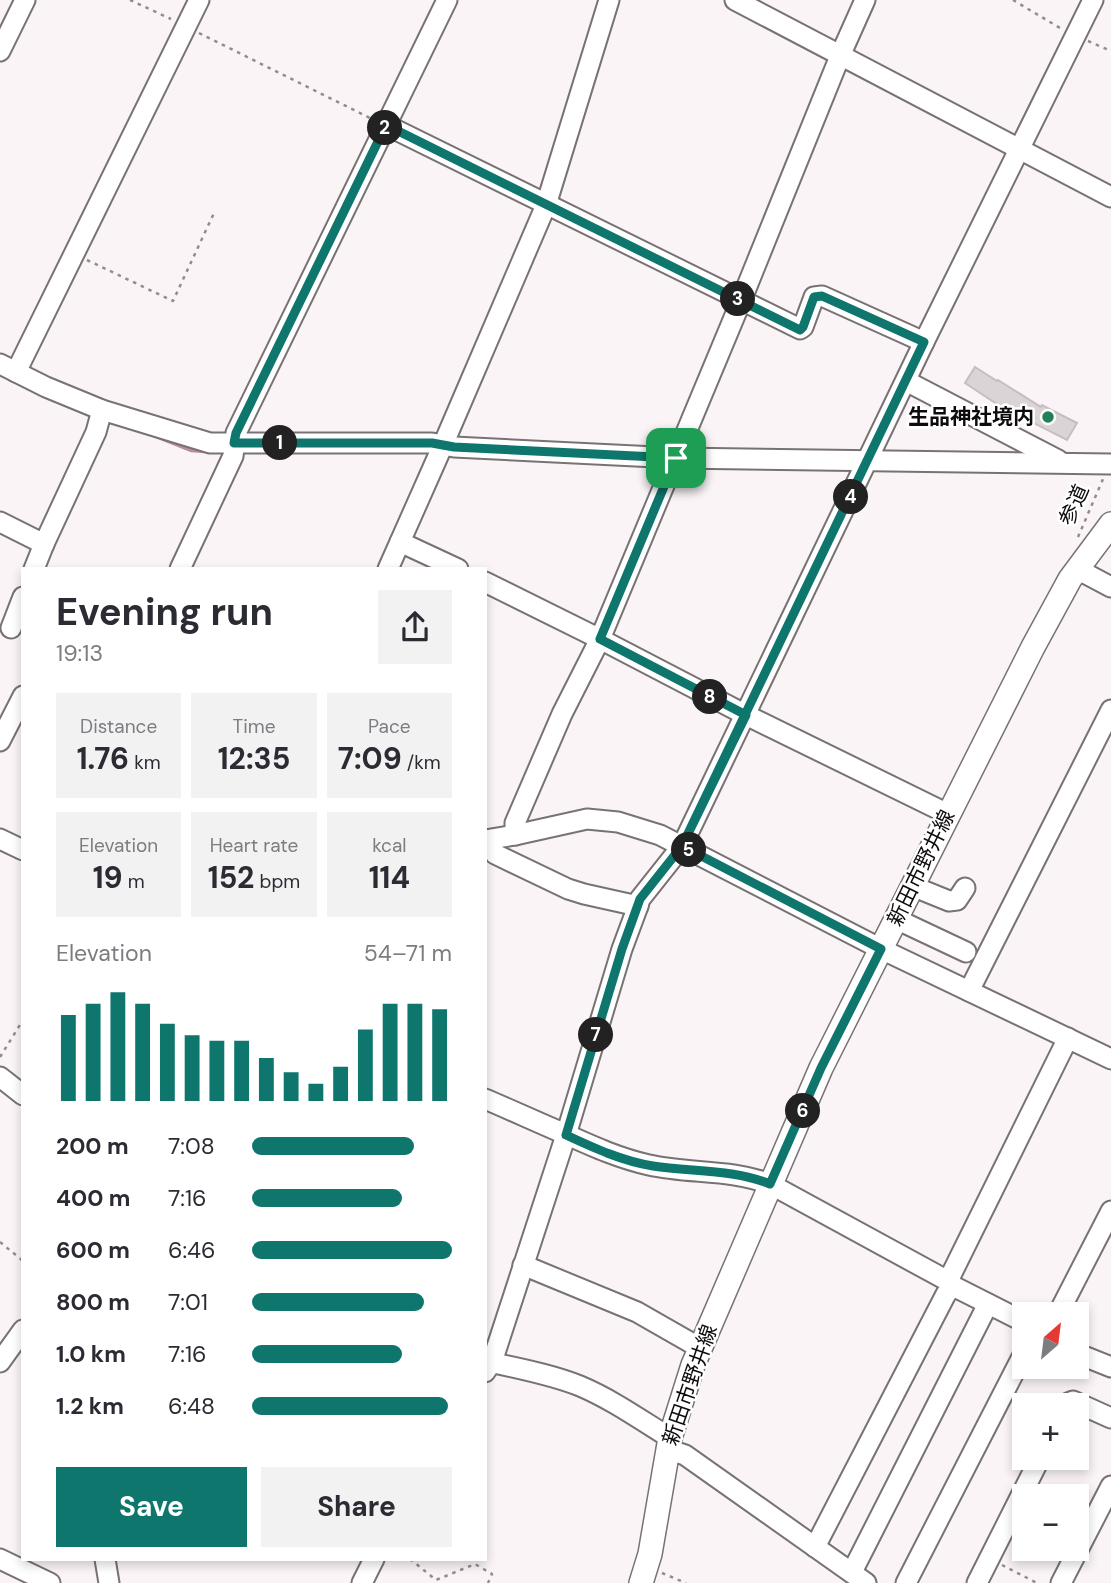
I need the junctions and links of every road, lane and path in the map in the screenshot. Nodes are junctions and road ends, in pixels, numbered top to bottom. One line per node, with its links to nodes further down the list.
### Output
1 (25, 0): 12 (street)
2 (130, 0): 10 (path)
3 (199, 0): 10 (street)
4 (447, 0): 15 (street)
5 (609, 0): 18 (street)
6 (735, 0): 14 (street)
7 (864, 0): 14 (street)
8 (1013, 0): 11 (path)
9 (1093, 0): 11 (street)
10 (186, 26): 15 (path); 20 (street)
11 (1077, 36): 13 (path); 16 (street)
12 (0, 51)
13 (1111, 51)
14 (840, 55): 16 (street); 21 (street)
15 (386, 125): 18 (street); 27 (street)
16 (1019, 148): 17 (street); 22 (street)
17 (1111, 197)
18 (546, 205): 21 (street); 26 (street)
19 (214, 213): 20 (path)
20 (75, 254): 23 (street)
21 (741, 301): 22 (street); 28 (street)
22 (924, 342): 24 (street)
23 (8, 368): 25 (street)
24 (906, 381): 29 (street); 30 (street)
25 (101, 414): 27 (street); 36 (street)
26 (443, 446): 27 (street); 28 (street); 35 (street)
27 (233, 450): 38 (street)
28 (676, 458): 29 (street); 46 (street)
29 (869, 460): 30 (street); 49 (street)
30 (1062, 463): 31 (street)
31 (1110, 464): 34 (path, 参道)
32 (0, 522): 36 (street)
33 (1111, 524): 41 (main road, 新田市野井線)
34 (1076, 541)
35 (400, 542): 39 (street); 40 (street)
36 (44, 544): 37 (street)
37 (35, 567)
38 (181, 567)
39 (389, 567)
40 (454, 567)
41 (1077, 569): 43 (street); 51 (main road, 新田市野井線)
42 (487, 583): 46 (street)
43 (1111, 587)
44 (21, 602): 45 (street)
45 (11, 628)
46 (600, 639): 49 (street); 52 (street)
47 (21, 700): 50 (street)
48 (1111, 710): 64 (street)
49 (746, 715): 51 (street); 56 (street)
50 (0, 741)
51 (948, 814): 58 (main road, 新田市野井線)
52 (515, 835): 54 (street); 56 (street)
53 (0, 839): 57 (street)
54 (487, 840)
55 (487, 842): 60 (street)
56 (682, 846): 60 (street); 62 (street)
57 (21, 849)
58 (912, 886): 59 (street); 61 (main road, 新田市野井線)
59 (965, 888)
60 (638, 905): 72 (street)
61 (896, 919): 62 (main road, 新田市野井線); 63 (street)
62 (881, 949): 64 (street); 73 (main road, 新田市野井線)
63 (967, 952)
64 (970, 991): 66 (street)
65 (21, 1023): 67 (path)
66 (1068, 1038): 68 (street); 78 (street)
67 (0, 1057)
68 (1111, 1059)
69 (0, 1077): 70 (street)
70 (21, 1093)
71 (487, 1100): 72 (street)
72 (566, 1135): 73 (street); 77 (street)
73 (770, 1184): 78 (street); 83 (main road, 新田市野井線)
74 (1111, 1211): 79 (street)
75 (0, 1242): 76 (path)
76 (21, 1259)
77 (523, 1265): 83 (street); 86 (street)
78 (950, 1284): 80 (street); 94 (street)
79 (1064, 1302)
80 (988, 1304): 81 (street); 101 (street)
81 (1012, 1316)
82 (21, 1333): 85 (street)
83 (700, 1348): 91 (main road, 新田市野井線)
84 (1089, 1358): 87 (street)
85 (0, 1362)
86 (487, 1365): 91 (street)
87 (1111, 1367)
88 (1012, 1376): 107 (street)
89 (1089, 1408): 90 (street)
90 (1111, 1418)
91 (668, 1443): 94 (street); 100 (main road, 新田市野井線)
92 (1034, 1470): 96 (street)
93 (1108, 1499): 110 (street)
94 (815, 1547): 101 (street)
95 (0, 1559): 102 (street)
96 (989, 1559): 108 (street); 109 (path)
97 (106, 1561): 103 (street)
98 (373, 1561): 104 (street)
99 (412, 1561): 105 (path)
100 (644, 1575): 106 (path)
101 (859, 1578)
102 (50, 1583)
103 (109, 1583)
104 (362, 1583)
105 (488, 1583)
106 (686, 1583)
107 (906, 1583)
108 (977, 1583)
109 (1037, 1583)
110 (1061, 1583)

